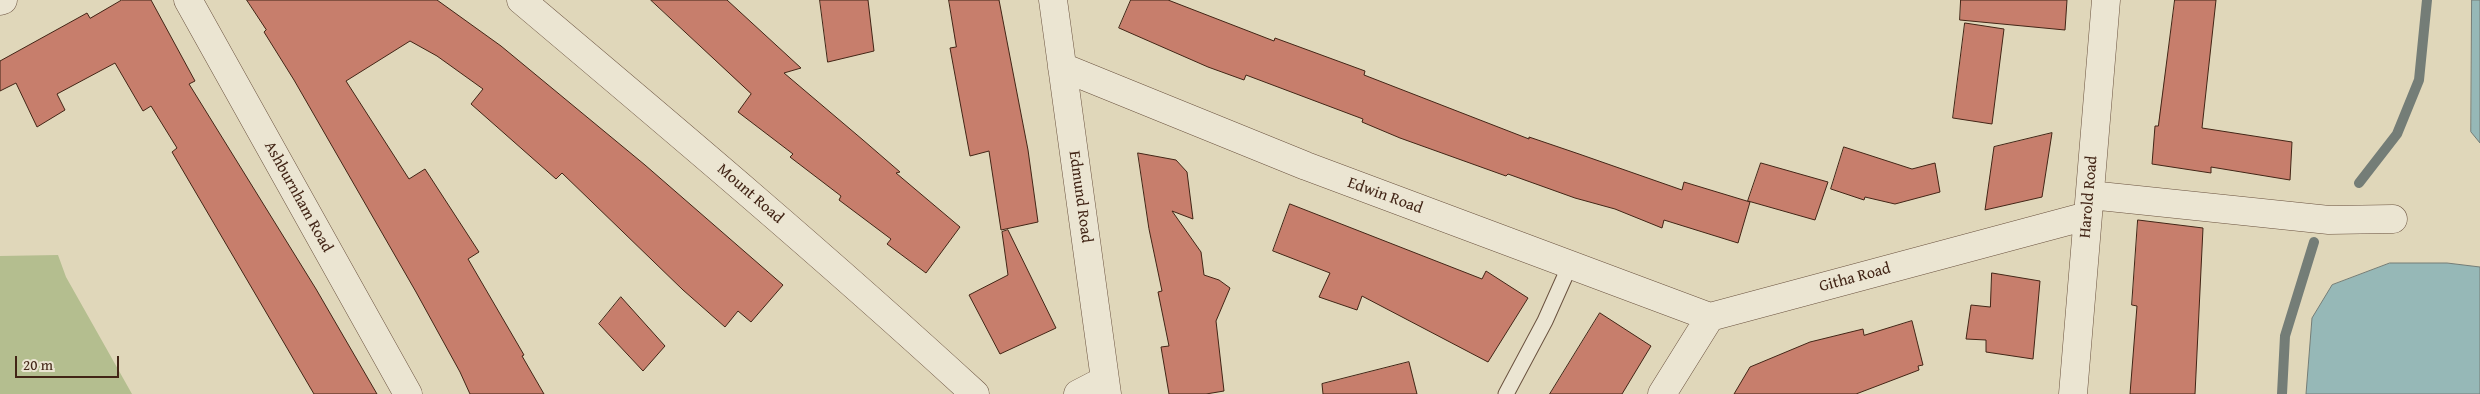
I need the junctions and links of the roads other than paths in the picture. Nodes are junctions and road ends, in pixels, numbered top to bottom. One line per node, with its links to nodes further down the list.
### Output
1 (188, 0): 11 (street, Ashburnham Road)
2 (521, 0): 12 (street, Mount Road)
3 (1052, 0): 5 (street, Edmund Road)
4 (2106, 0): 6 (street, Harold Road)
5 (1062, 67): 8 (street, Edwin Road); 10 (street, Edmund Road)
6 (2088, 206): 7 (street); 9 (street, Githa Road); 16 (street, Harold Road)
7 (2394, 219)
8 (1570, 265): 9 (street, Edwin Road); 14 (lane)
9 (1710, 317): 15 (street)
10 (1106, 387): 13 (street)
11 (408, 394)
12 (975, 394)
13 (1078, 394)
14 (1506, 394)
15 (1662, 394)
16 (2073, 394)

